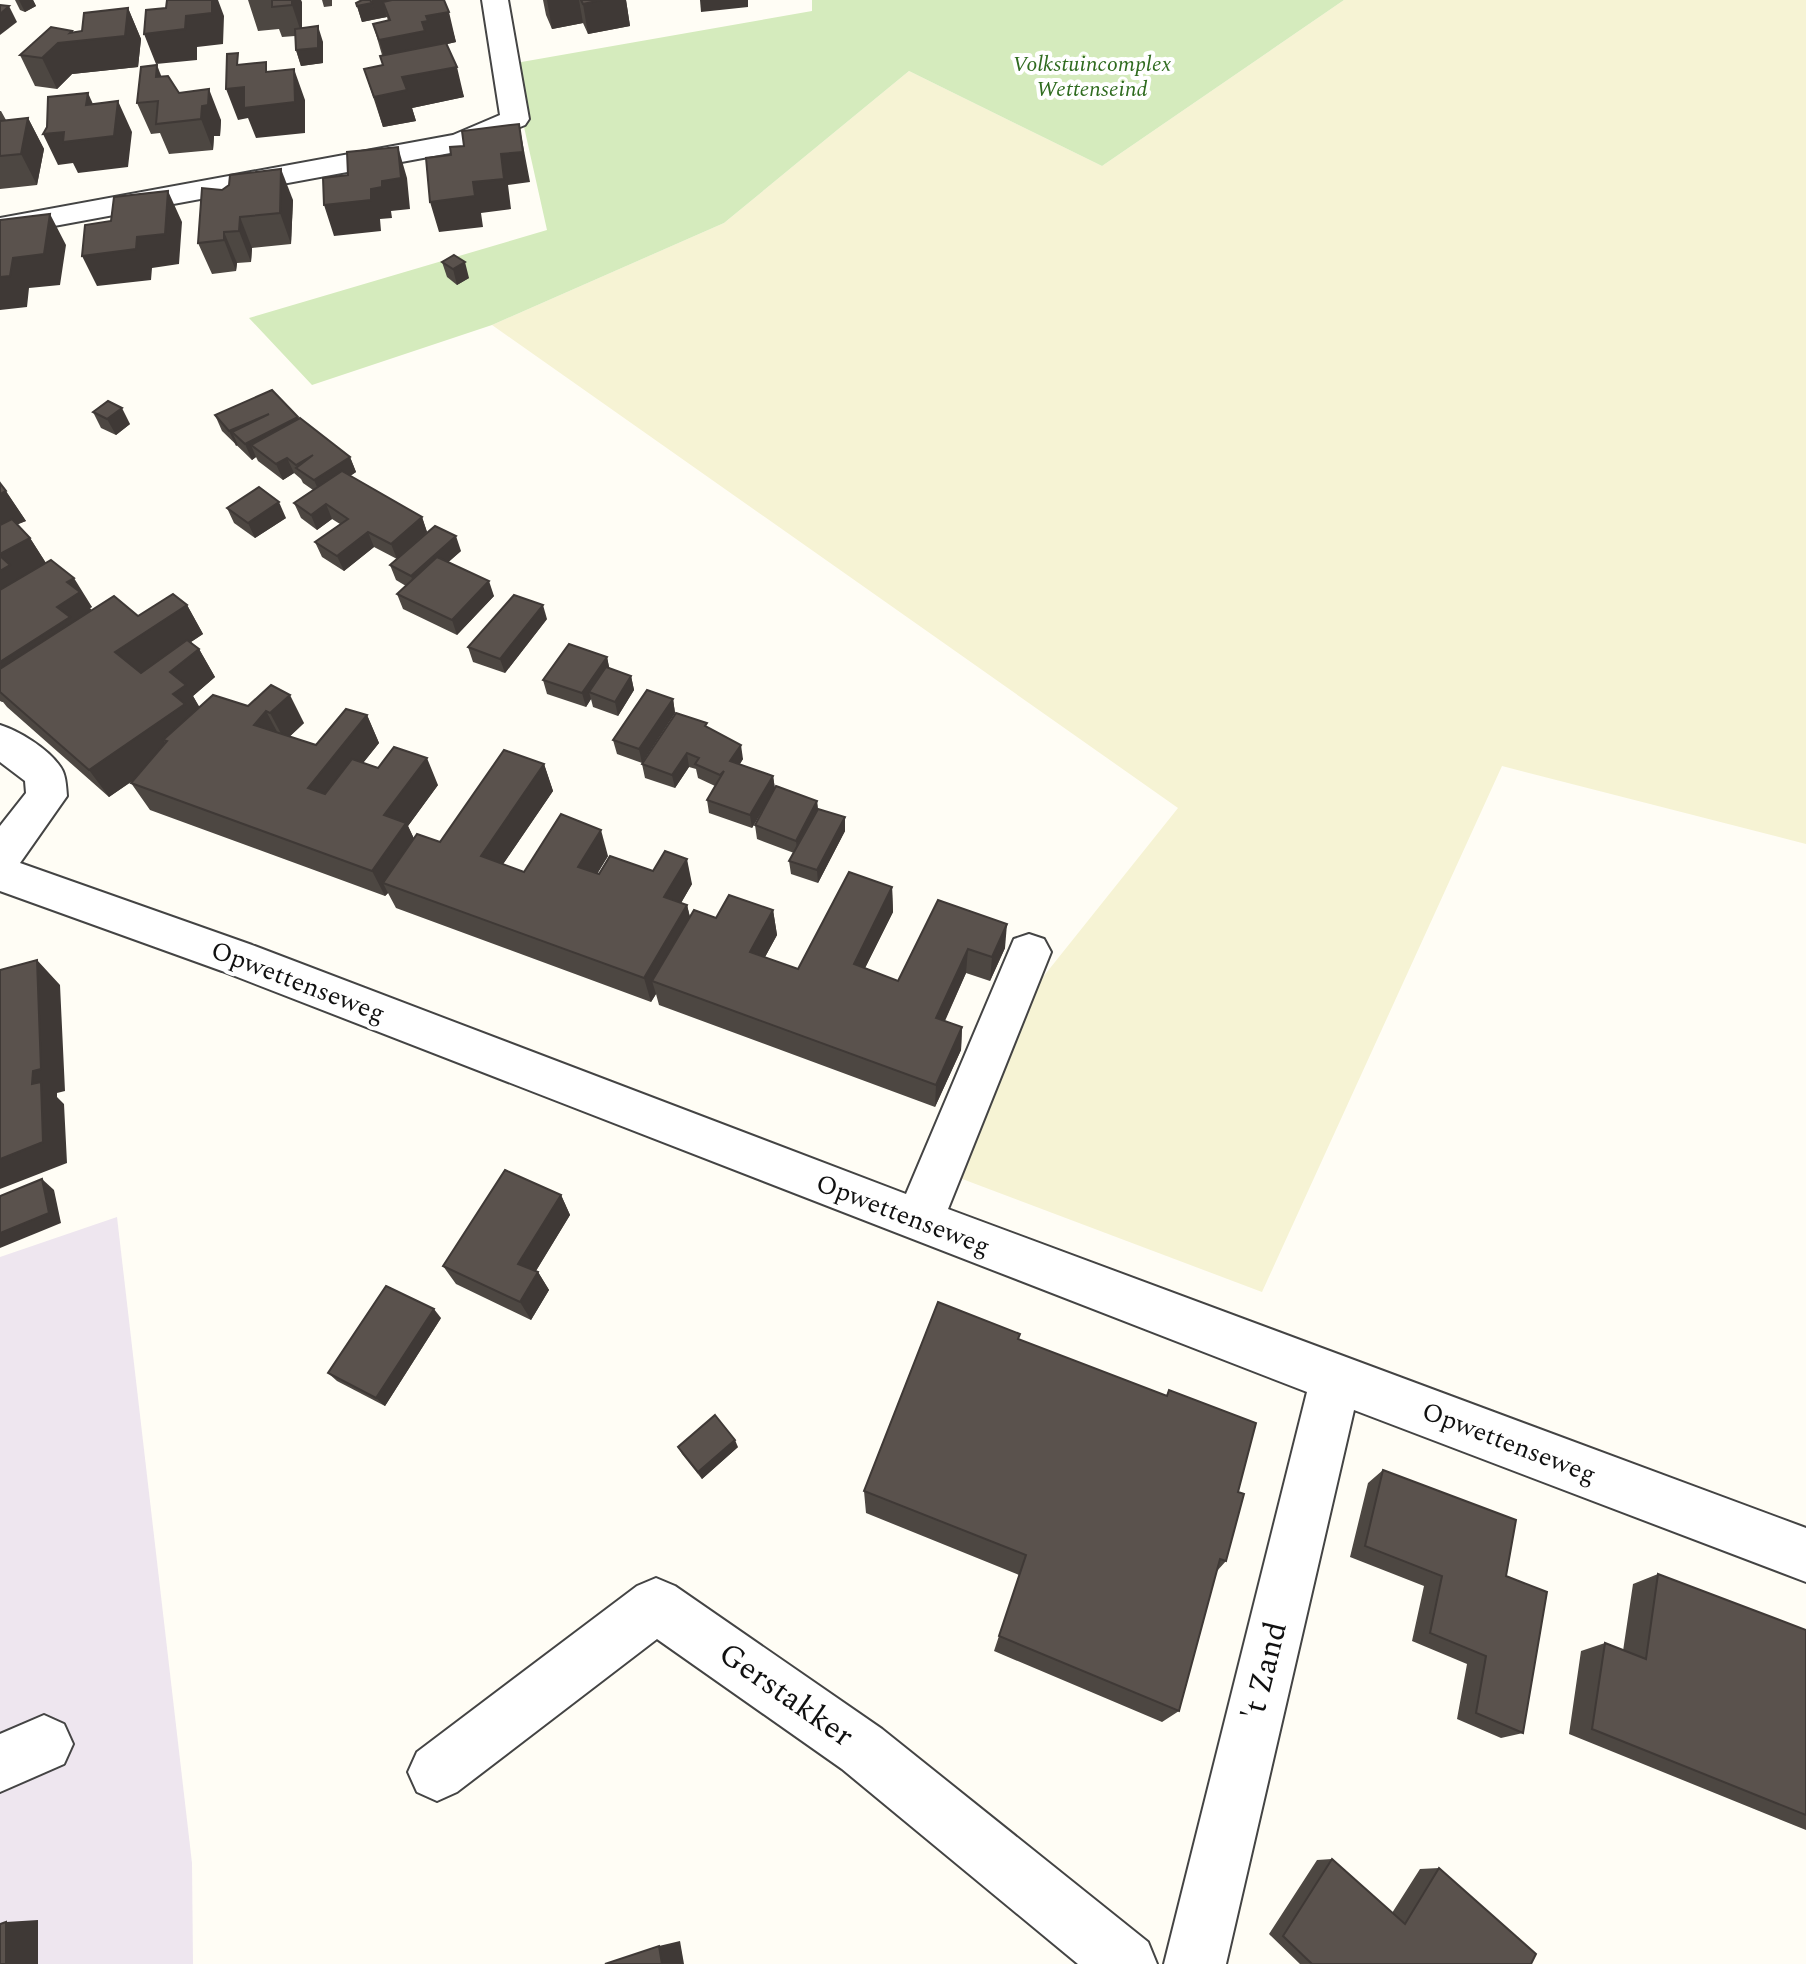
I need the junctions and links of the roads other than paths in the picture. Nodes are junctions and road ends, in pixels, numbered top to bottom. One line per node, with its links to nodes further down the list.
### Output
1 (495, 0): 2 (street)
2 (0, 227)
3 (0, 740): 4 (street)
4 (0, 857)
5 (0, 873): 7 (street, Opwettenseweg)
6 (1029, 952): 7 (street)
7 (919, 1221): 8 (street, Opwettenseweg)
8 (1336, 1378): 9 (street, Opwettenseweg); 12 (street, 't Zand)
9 (1806, 1555)
10 (437, 1772): 11 (street, Gerstakker)
11 (1126, 1964)
12 (1195, 1964)

